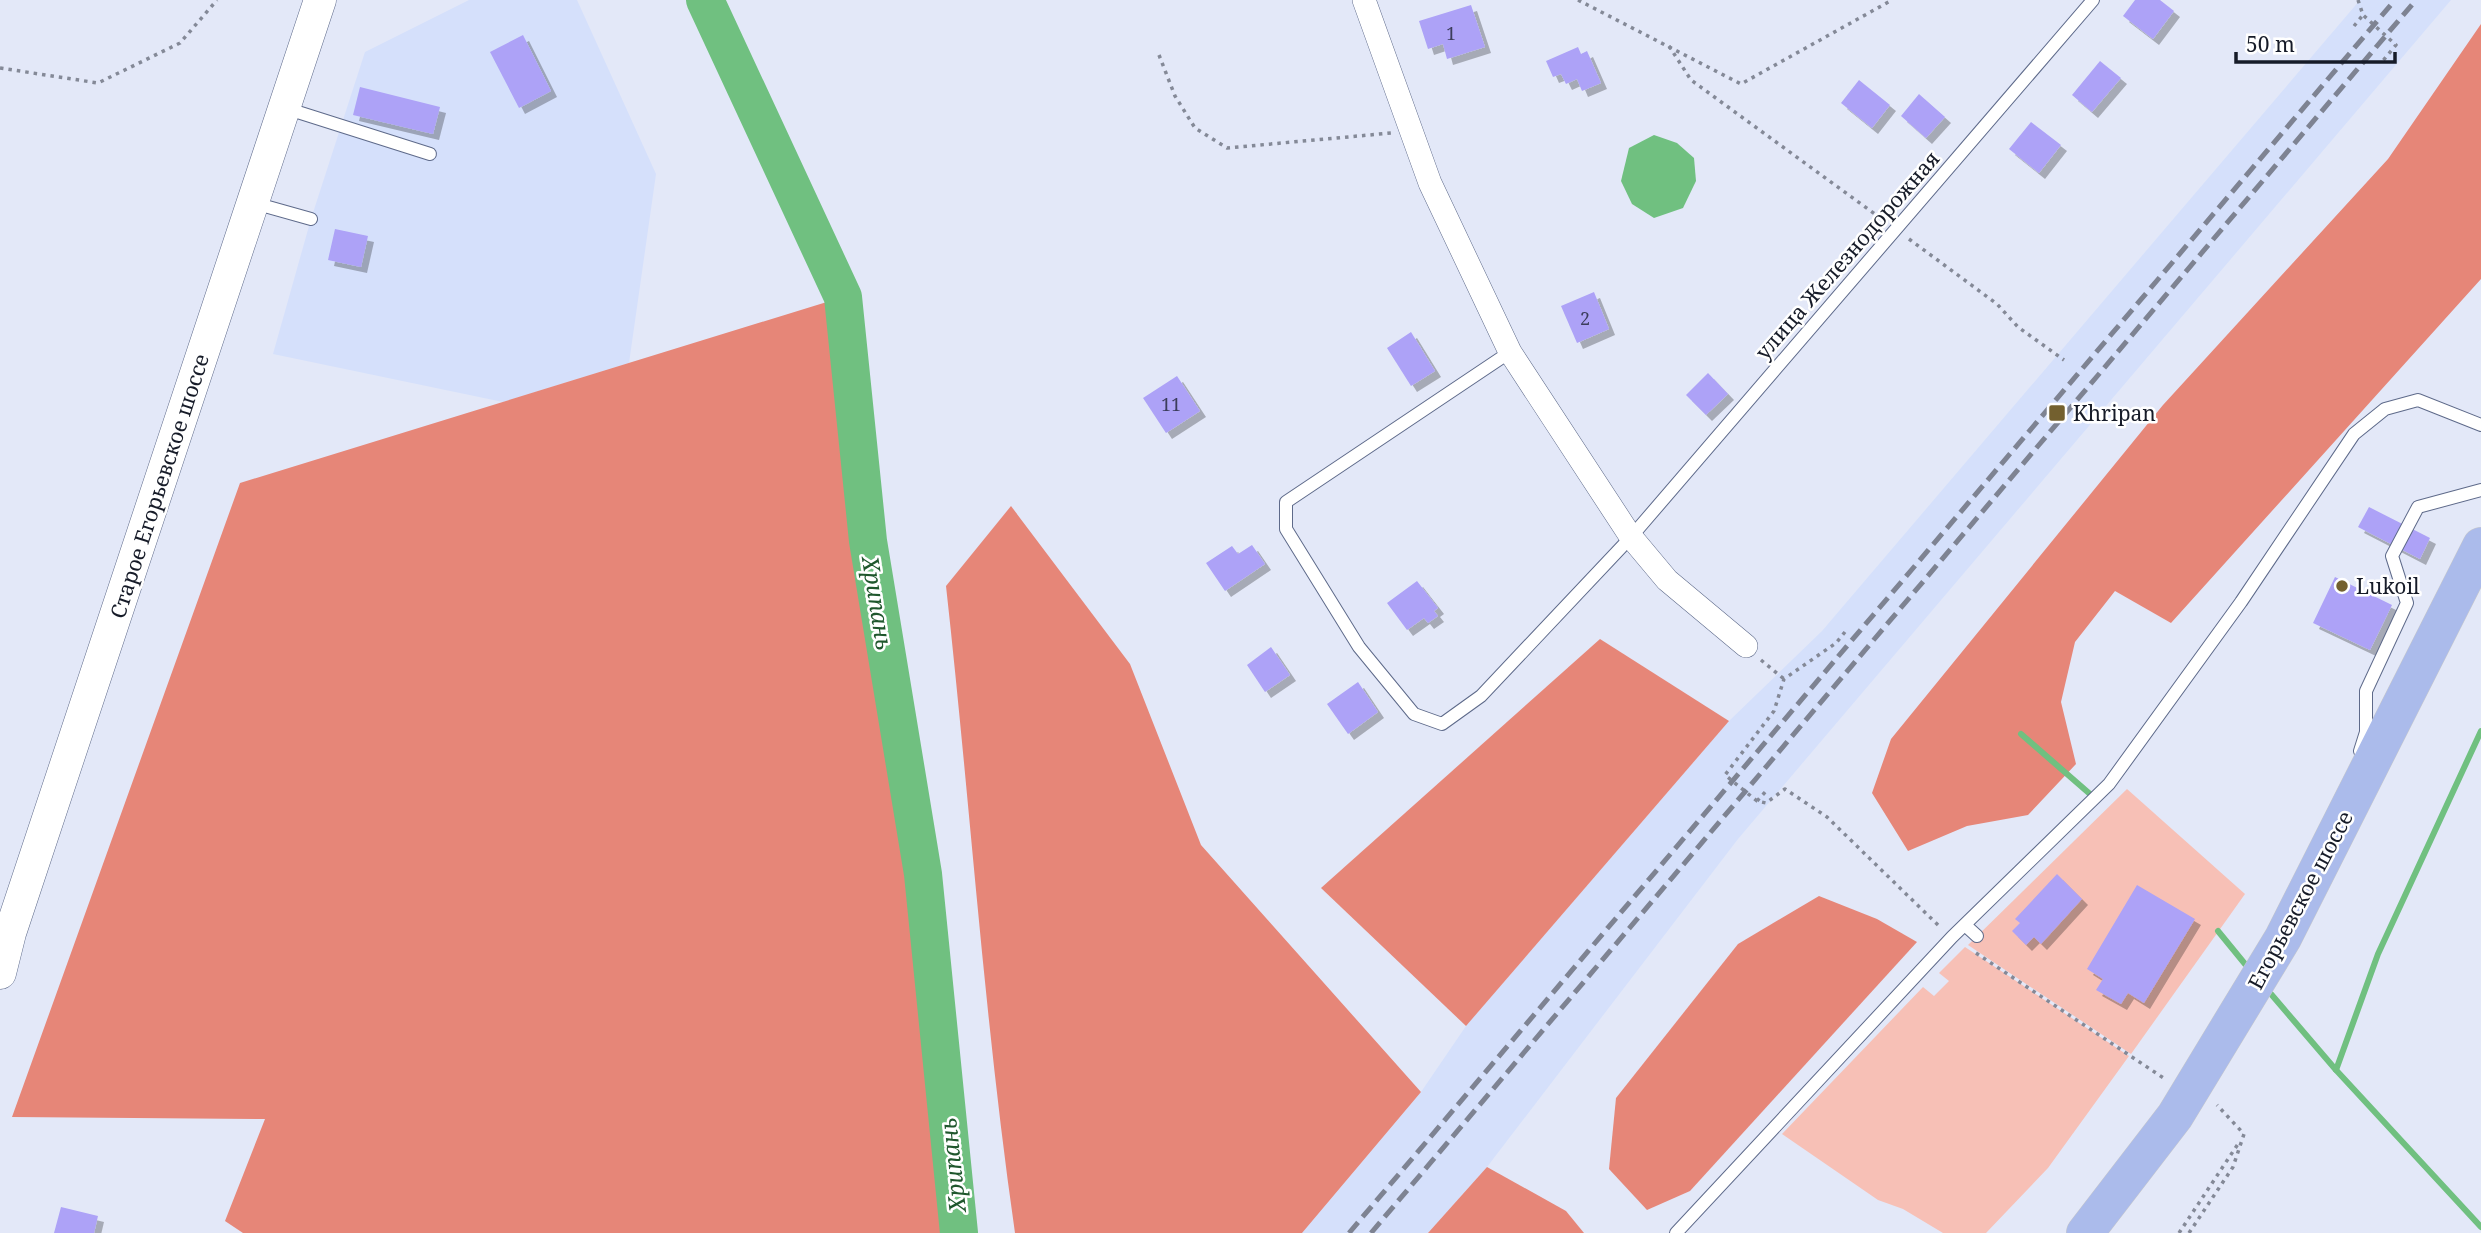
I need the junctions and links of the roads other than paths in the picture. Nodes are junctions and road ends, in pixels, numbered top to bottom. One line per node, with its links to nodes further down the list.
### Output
1 (320, 0): 4 (main road, Старое Егорьевское шоссе)
2 (1364, 0): 8 (street)
3 (2093, 0): 11 (lane, улица Железнодорожная)
4 (284, 108): 5 (lane); 6 (main road, Старое Егорьевское шоссе)
5 (430, 154)
6 (253, 203): 7 (lane); 17 (main road, Старое Егорьевское шоссе)
7 (311, 219)
8 (1510, 352): 11 (street); 11 (lane, улица Железнодорожная)
9 (2481, 425): 15 (lane)
10 (2481, 490): 14 (lane)
11 (1630, 537): 13 (street)
12 (2481, 546): 14 (main road, Егорьевское шоссе)
13 (1745, 646)
14 (2339, 827): 19 (main road, Егорьевское шоссе)
15 (1965, 925): 16 (lane); 18 (lane)
16 (1977, 936)
17 (0, 973)
18 (1676, 1233)
19 (2085, 1233)

